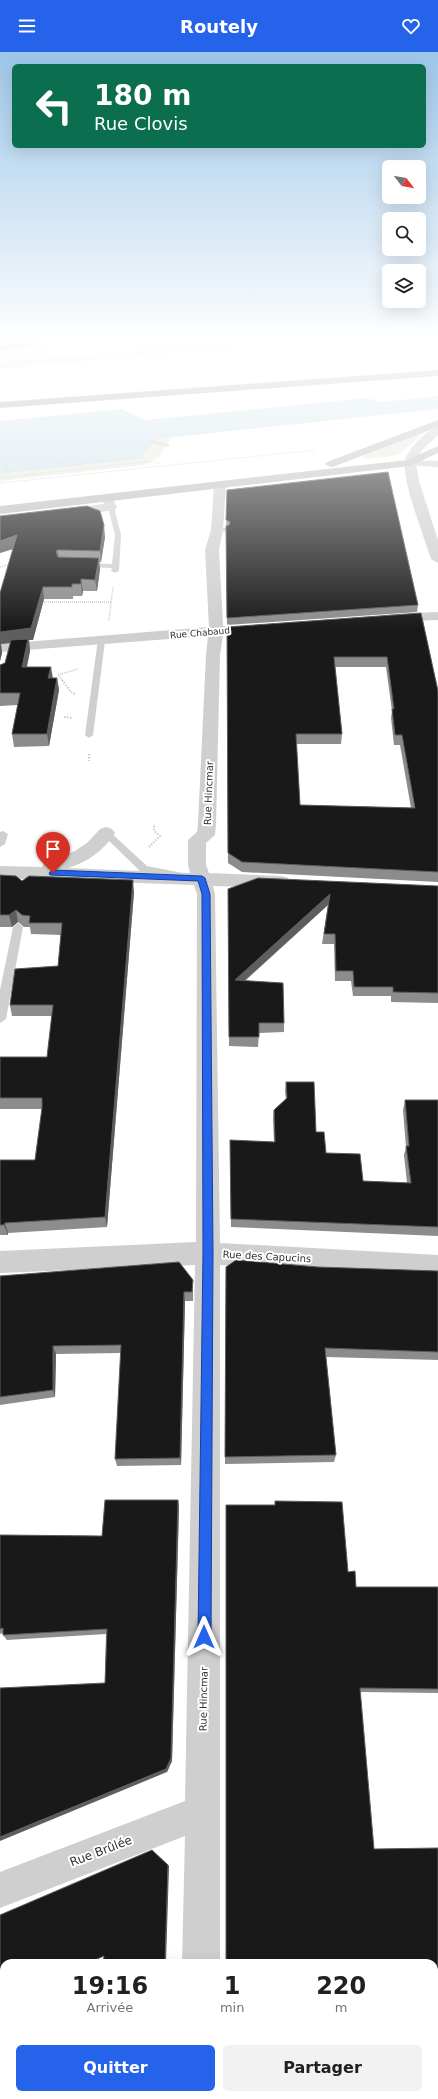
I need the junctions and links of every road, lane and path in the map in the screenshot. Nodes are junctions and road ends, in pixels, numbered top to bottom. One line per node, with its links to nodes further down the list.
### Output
1 (397, 439): 16 (main road)
2 (426, 439): 14 (street)
3 (160, 444): 25 (path)
4 (438, 449): 14 (main road)
5 (321, 450): 27 (path)
6 (114, 452): 11 (path)
7 (97, 454): 13 (path)
8 (79, 457): 19 (path)
9 (142, 458): 11 (path)
10 (61, 460): 20 (path)
11 (119, 461): 13 (path)
12 (44, 463): 21 (path)
13 (102, 463): 19 (path)
14 (410, 463): 16 (main road); 17 (street); 30 (main road); 35 (street)
15 (27, 464): 22 (path)
16 (331, 464): 31 (main road)
17 (438, 464)
18 (6, 465): 23 (path)
19 (83, 465): 20 (path)
20 (64, 467): 21 (path)
21 (46, 468): 22 (path)
22 (29, 470): 23 (path)
23 (8, 472): 24 (path)
24 (0, 473)
25 (28, 475): 26 (path); 27 (path)
26 (0, 478)
27 (30, 480): 28 (path); 29 (path)
28 (0, 483)
29 (25, 483)
30 (220, 485): 32 (main road); 45 (street, Rue Hincmar)
31 (0, 499)
32 (109, 502): 33 (main road); 34 (street); 39 (lane)
33 (0, 510)
34 (0, 520)
35 (438, 559)
36 (14, 562): 38 (path)
37 (77, 566): 39 (lane)
38 (0, 567)
39 (115, 568): 41 (path)
40 (33, 602): 41 (path)
41 (111, 602): 46 (path)
42 (438, 616): 43 (street)
43 (378, 619)
44 (247, 629): 45 (street, Rue Chabaud)
45 (216, 631): 46 (street, Rue Chabaud); 56 (street, Rue Hincmar)
46 (104, 640): 47 (street, Rue Chabaud); 48 (lane)
47 (6, 650)
48 (89, 735)
49 (154, 824): 53 (path)
50 (106, 833): 55 (street); 56 (lane)
51 (3, 834): 52 (lane)
52 (0, 844)
53 (149, 847)
54 (0, 872): 55 (street)
55 (28, 876): 56 (street)
56 (202, 878): 57 (street); 61 (street, Rue Hincmar)
57 (300, 882)
58 (18, 927): 59 (lane)
59 (4, 982): 60 (lane)
60 (0, 1019)
61 (208, 1252): 62 (street, Rue des Capucins); 63 (street, Rue des Capucins); 64 (street, Rue Hincmar)
62 (0, 1262)
63 (438, 1266)
64 (202, 1812): 65 (street, Rue Brûlée); 66 (street, Rue Hincmar)
65 (0, 1890)
66 (201, 1959)

